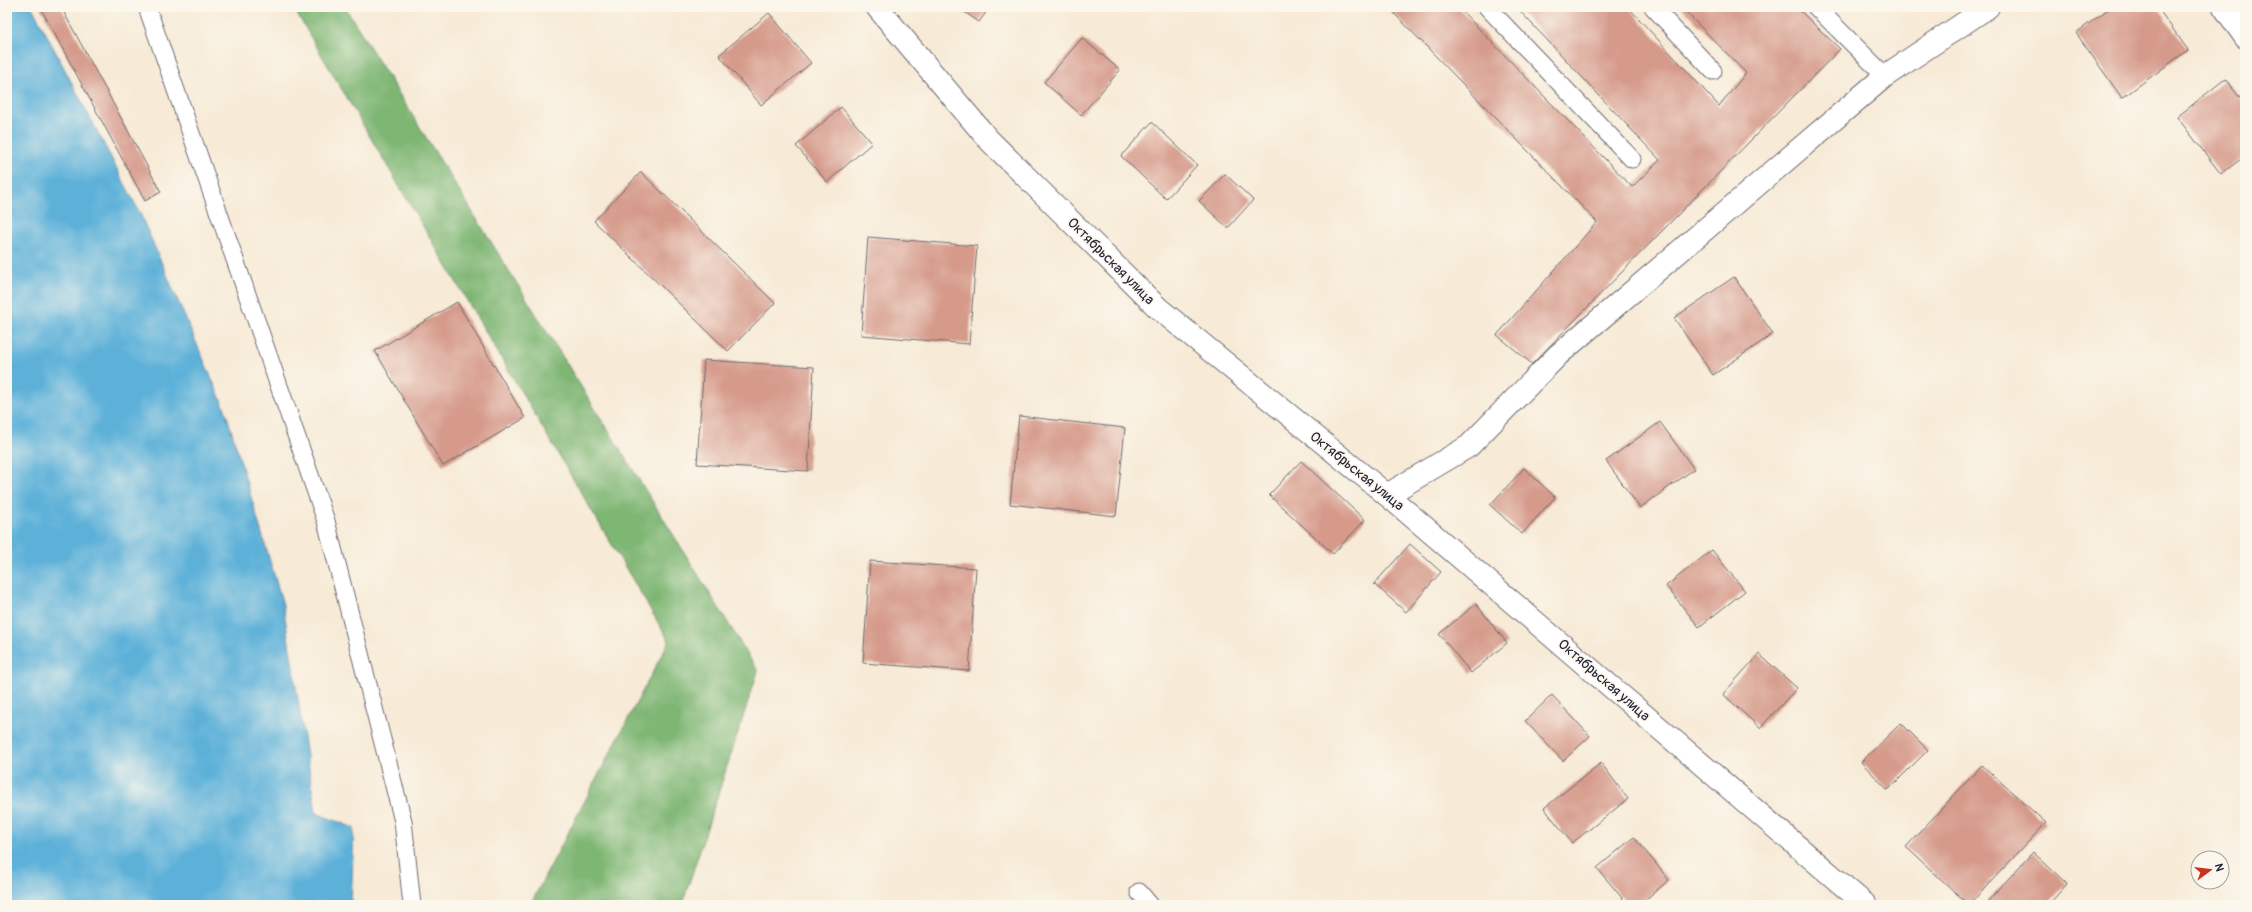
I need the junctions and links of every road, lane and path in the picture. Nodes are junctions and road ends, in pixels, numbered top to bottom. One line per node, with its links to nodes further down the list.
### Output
1 (147, 7): 14 (lane)
2 (877, 7): 12 (street, Октябрьская улица)
3 (1487, 7): 11 (lane)
4 (1653, 7): 9 (lane)
5 (1816, 7): 10 (lane)
6 (1988, 7): 10 (street)
7 (2224, 7): 8 (street)
8 (2245, 37)
9 (1713, 71)
10 (1885, 76): 12 (street)
11 (1632, 159)
12 (1387, 495): 16 (street, Октябрьская улица)
13 (1139, 892): 15 (lane)
14 (412, 905)
15 (1150, 905)
16 (1866, 905)

